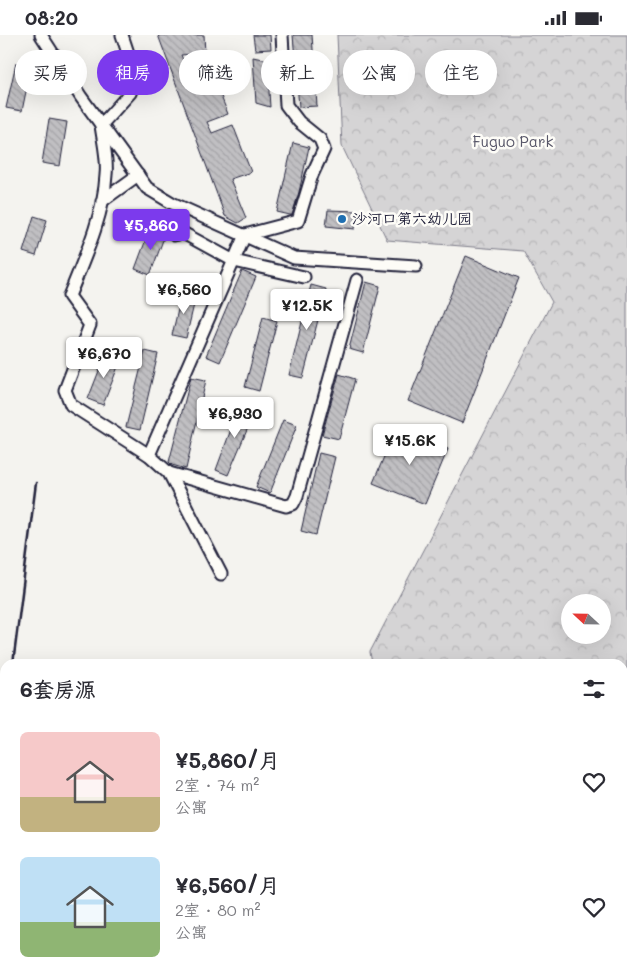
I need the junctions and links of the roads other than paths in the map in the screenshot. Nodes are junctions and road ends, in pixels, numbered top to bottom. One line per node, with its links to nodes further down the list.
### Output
1 (41, 35): 4 (street)
2 (122, 35): 4 (street)
3 (282, 35): 8 (street)
4 (101, 125): 5 (street); 6 (street)
5 (138, 175): 6 (street); 8 (street)
6 (102, 201): 13 (street)
7 (174, 235): 9 (street)
8 (245, 235): 9 (street); 10 (street)
9 (234, 261): 11 (street); 13 (street)
10 (416, 267)
11 (304, 277)
12 (357, 280): 14 (street)
13 (149, 455): 14 (street)
14 (169, 473): 15 (street)
15 (221, 574)

